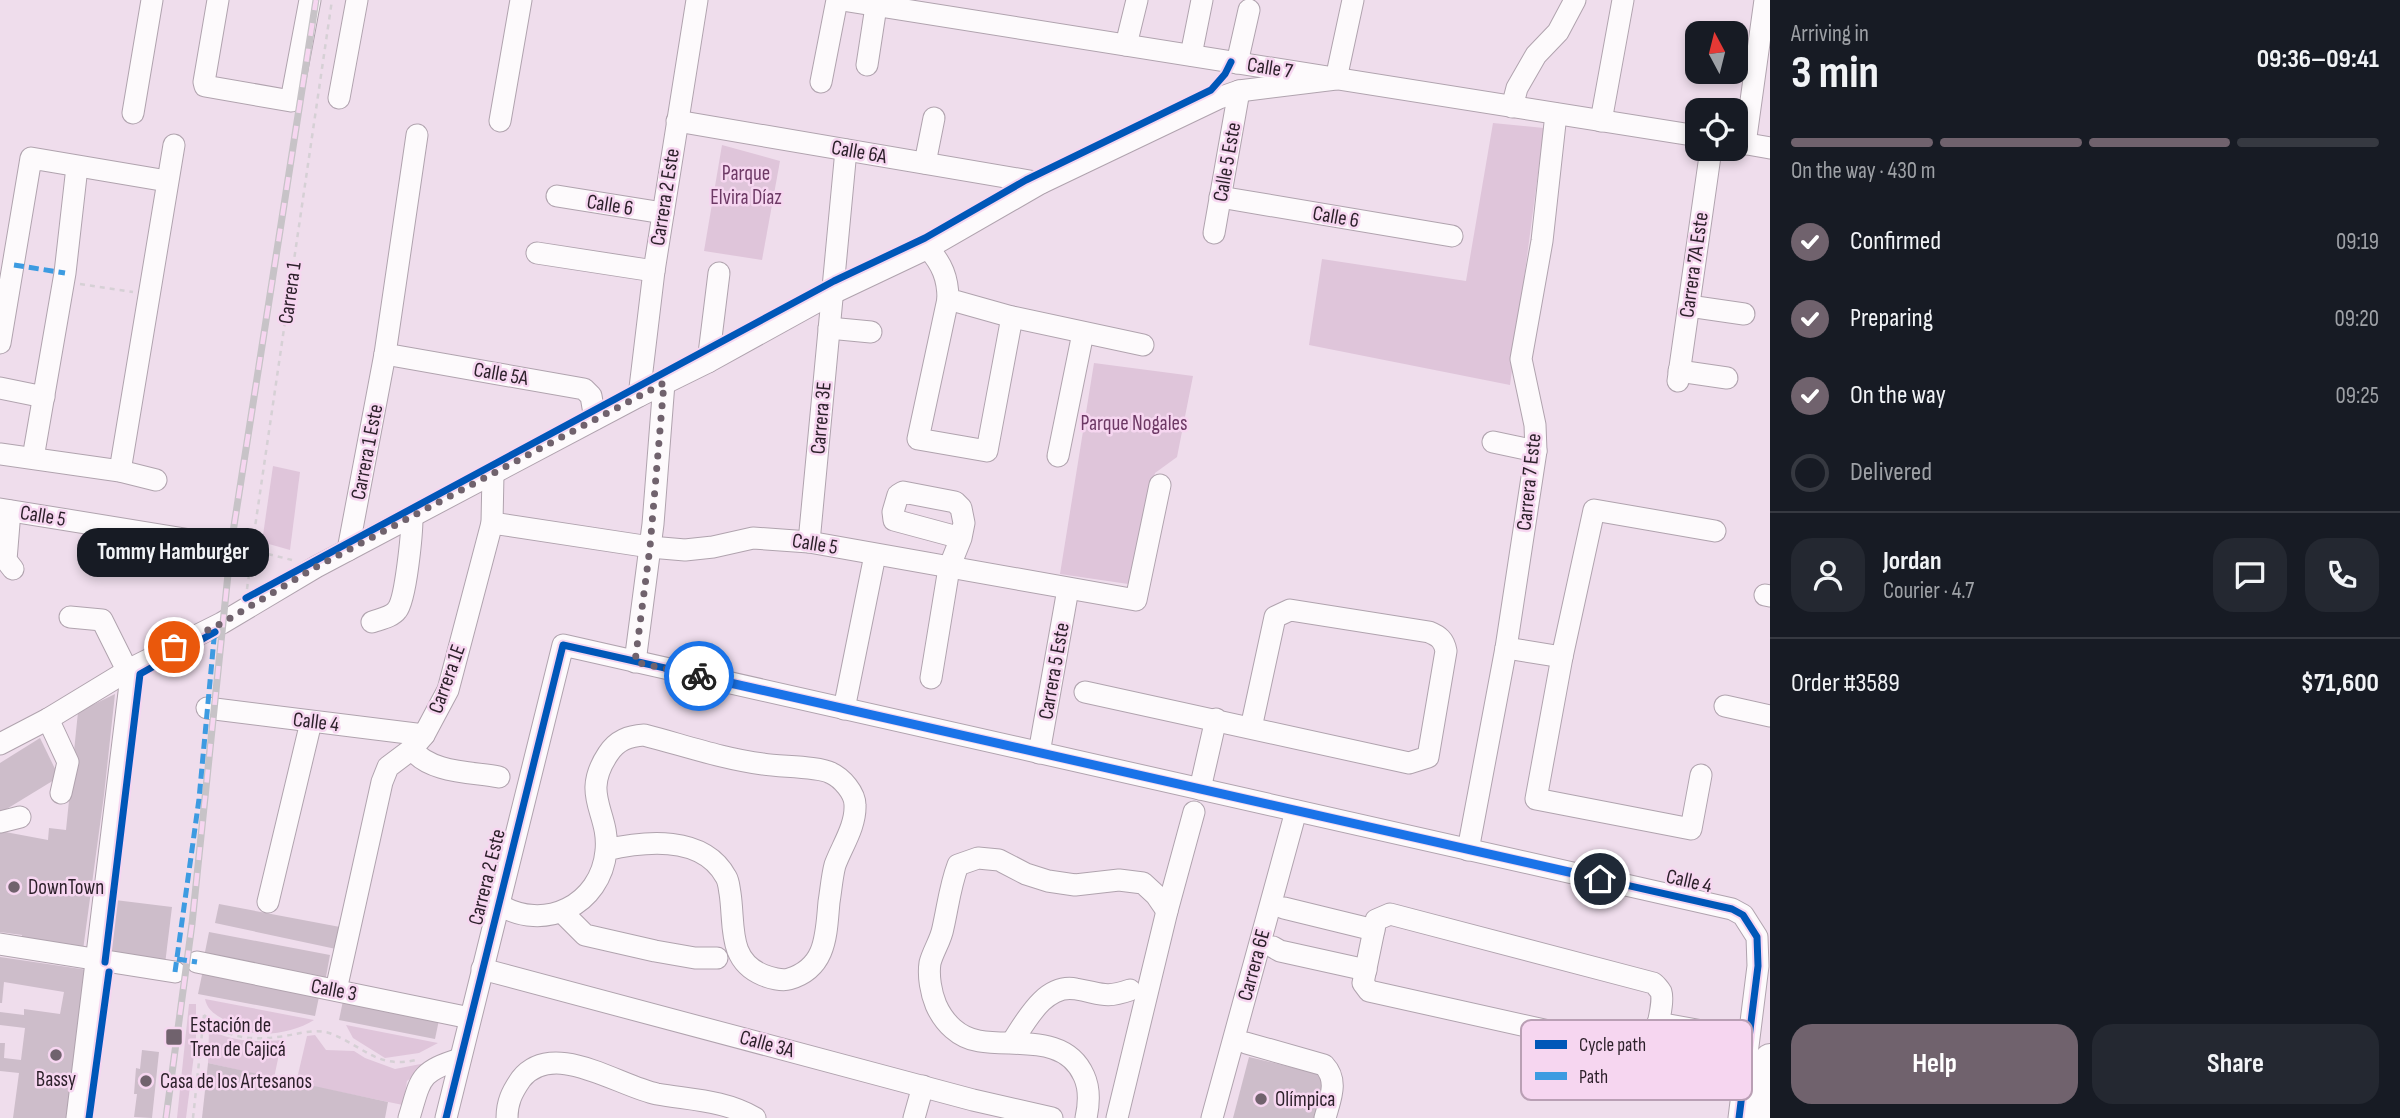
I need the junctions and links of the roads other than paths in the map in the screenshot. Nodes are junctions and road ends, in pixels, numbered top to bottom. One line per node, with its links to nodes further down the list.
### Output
1 (152, 0): 27 (street)
2 (218, 0): 3 (street)
3 (310, 0)
4 (357, 0): 23 (street)
5 (521, 0): 30 (street)
6 (697, 0): 31 (street, Carrera 2 Este)
7 (839, 0): 14 (street, Calle 7); 21 (street)
8 (1137, 0): 16 (street)
9 (1202, 0): 17 (street)
10 (1353, 0): 20 (street)
11 (1575, 0): 26 (street)
12 (1623, 0): 32 (street)
13 (1765, 0): 25 (street)
14 (876, 3): 16 (street, Calle 7); 19 (street)
15 (1249, 10): 18 (street)
16 (1126, 45): 17 (street, Calle 7)
17 (1191, 55): 18 (street, Calle 7)
18 (1234, 62): 20 (street, Calle 7); 24 (street)
19 (867, 65)
20 (1336, 79): 22 (street); 26 (street, Calle 7)
21 (821, 82)
22 (1239, 91): 24 (street); 45 (street, Calle 5 Este)
23 (339, 98)
24 (1219, 98): 43 (street)
25 (1748, 101)
26 (1512, 107): 28 (street, Calle 7)
27 (133, 113)
28 (1556, 114): 32 (street, Calle 7); 72 (street, Carrera 7 Este)
29 (934, 118): 40 (street)
30 (500, 121)
31 (677, 121): 38 (street, Calle 6A); 46 (street, Carrera 2 Este)
32 (1601, 121): 33 (street, Calle 7)
33 (1685, 134)
34 (417, 135): 63 (street, Carrera 1 Este)
35 (1748, 144): 37 (street)
36 (174, 145): 42 (street)
37 (1770, 148)
38 (846, 150): 40 (street, Calle 6A); 53 (street, Carrera 3E)
39 (1708, 161): 55 (street, Carrera 7A Este)
40 (925, 163): 43 (street, Calle 6A)
41 (77, 167): 42 (street); 61 (street); 69 (street)
42 (167, 181): 76 (street)
43 (1041, 183): 49 (street)
44 (557, 196): 46 (street, Calle 6)
45 (1220, 197): 47 (street, Calle 5 Este); 48 (street, Calle 6)
46 (663, 213): 51 (street, Carrera 2 Este)
47 (1214, 233)
48 (1452, 236)
49 (928, 248): 53 (street); 54 (street)
50 (537, 253): 51 (street)
51 (654, 271): 68 (street, Carrera 2 Este)
52 (719, 273): 64 (street)
53 (833, 293): 58 (street, Carrera 3E); 64 (street)
54 (948, 299): 57 (street); 57 (street)
55 (1689, 306): 56 (street); 65 (street, Carrera 7A Este)
56 (1744, 314)
57 (1012, 317): 60 (street)
58 (830, 328): 59 (street); 85 (street, Carrera 3E)
59 (871, 332)
60 (1083, 334): 62 (street); 74 (street)
61 (0, 343)
62 (1143, 345)
63 (385, 354): 70 (street, Calle 5A); 88 (street, Carrera 1 Este)
64 (708, 362): 66 (street)
65 (1727, 378)
66 (664, 383): 68 (street); 86 (street)
67 (0, 388): 69 (street)
68 (639, 396): 70 (street)
69 (44, 397): 75 (street)
70 (595, 419): 77 (street)
71 (1493, 442): 72 (street)
72 (1536, 451): 96 (street, Carrera 7 Este)
73 (0, 454): 75 (street)
74 (1058, 456)
75 (33, 458): 76 (street)
76 (120, 471): 78 (street)
77 (493, 474): 81 (street); 82 (street, Carrera 1E)
78 (156, 480)
79 (1160, 485): 92 (street, Calle 5)
80 (5, 510): 87 (street, Calle 5); 91 (street)
81 (412, 517): 88 (street); 94 (street)
82 (492, 523): 86 (street, Calle 5); 110 (street, Carrera 1E)
83 (1715, 531): 97 (street)
84 (961, 538): 90 (street)
85 (809, 542): 86 (street, Calle 5); 89 (street, Calle 5)
86 (650, 547): 98 (street)
87 (252, 550)
88 (348, 550): 99 (street)
89 (875, 555): 90 (street, Calle 5); 104 (street)
90 (949, 568): 92 (street, Calle 5); 100 (street)
91 (13, 569)
92 (1068, 589): 112 (street, Carrera 5 Este)
93 (70, 617): 99 (street)
94 (372, 622)
95 (563, 645): 98 (street, Calle 4); 122 (street, Carrera 2 Este)
96 (1506, 648): 97 (street); 120 (street, Carrera 7 Este)
97 (1562, 657): 113 (street)
98 (635, 662): 104 (street, Calle 4)
99 (130, 670): 106 (street); 130 (street)
100 (931, 678)
101 (1085, 692): 107 (street)
102 (1725, 706): 105 (street)
103 (207, 708): 108 (street, Calle 4)
104 (844, 709): 112 (street, Calle 4)
105 (1770, 716)
106 (48, 719): 111 (street); 116 (street)
107 (1216, 719): 109 (street); 115 (street)
108 (312, 722): 110 (street, Calle 4); 121 (street)
109 (1251, 728): 109 (street)
110 (418, 742): 114 (street); 135 (street, Carrera 1E)
111 (0, 744)
112 (1039, 753): 115 (street, Calle 4)
113 (1701, 775)
114 (499, 777)
115 (1200, 789): 118 (street, Calle 4)
116 (61, 793)
117 (1194, 812): 124 (street)
118 (1303, 813): 120 (street, Calle 4); 123 (street, Carrera 6E); 157 (street, Carrera 6E)
119 (606, 850): 119 (street); 125 (street)
120 (1468, 850): 139 (street, Calle 4)
121 (268, 902)
122 (498, 904): 125 (street); 132 (street, Carrera 2 Este)
123 (1284, 908): 126 (street); 128 (street, Carrera 6E)
124 (1167, 911): 141 (street); 156 (street)
125 (562, 912): 129 (street)
126 (1374, 930): 133 (street); 138 (street)
127 (0, 944): 130 (street)
128 (1273, 947): 133 (street); 142 (street, Carrera 6E)
129 (718, 958)
130 (96, 960): 134 (street); 148 (street)
131 (197, 962): 135 (street, Calle 3)
132 (482, 969): 137 (street, Carrera 2 Este); 145 (street, Calle 3A)
133 (1366, 970): 140 (street)
134 (175, 972)
135 (336, 990): 137 (street, Calle 3)
136 (1130, 990): 141 (street)
137 (470, 1018): 143 (street, Carrera 2 Este)
138 (1658, 1020)
139 (1751, 1020)
140 (1521, 1025)
141 (1012, 1042): 155 (street)
142 (1246, 1043): 158 (street, Carrera 6E); 159 (street)
143 (460, 1059): 149 (street); 150 (street, Carrera 2 Este)
144 (1770, 1059): 161 (highway)
145 (923, 1086): 147 (street, Calle 3A); 153 (street)
146 (1741, 1100): 160 (street, Calle 4)
147 (970, 1109): 154 (street, Calle 3A)
148 (77, 1118)
149 (409, 1118)
150 (446, 1118)
151 (506, 1118): 152 (street)
152 (755, 1118)
153 (914, 1118)
154 (1052, 1118)
155 (1086, 1118)
156 (1117, 1118)
157 (1212, 1118)
158 (1226, 1118)
159 (1325, 1118)
160 (1739, 1118)
161 (1760, 1118)

